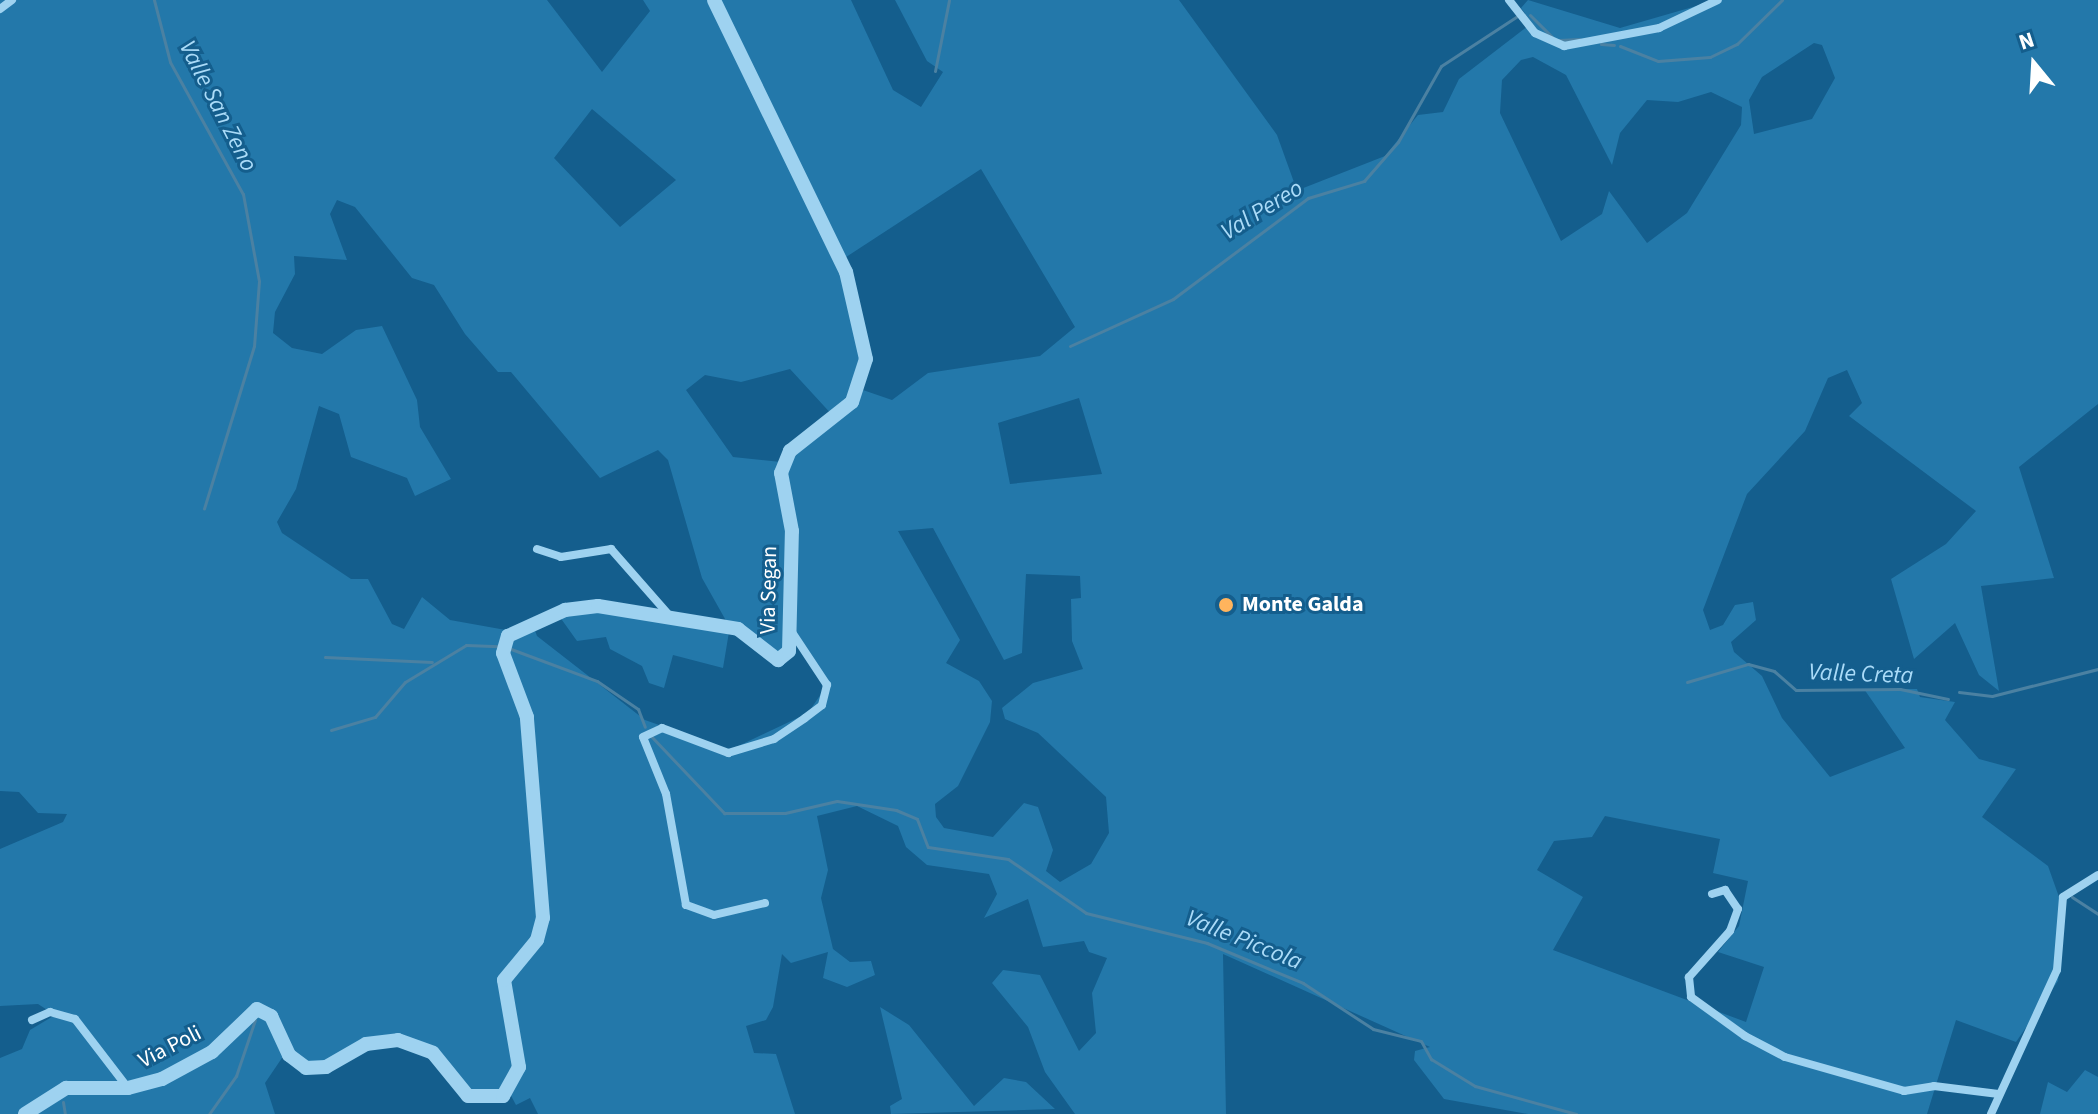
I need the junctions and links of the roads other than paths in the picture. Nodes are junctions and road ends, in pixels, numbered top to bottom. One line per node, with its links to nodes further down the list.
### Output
1 (12, 0): 5 (street)
2 (714, 0): 8 (street, Via Segan)
3 (1509, 0): 4 (street)
4 (1718, 0)
5 (0, 9)
6 (537, 549): 7 (street)
7 (669, 615): 8 (street, Via Segan); 15 (street, Via Segan)
8 (790, 629): 11 (street)
9 (2098, 875): 14 (street)
10 (1712, 894): 14 (street)
11 (765, 903)
12 (32, 1020): 13 (street)
13 (128, 1088): 15 (street, Via Poli); 16 (street, Via Poli)
14 (1999, 1094): 17 (street)
15 (503, 1096)
16 (25, 1114)
17 (1991, 1114)

